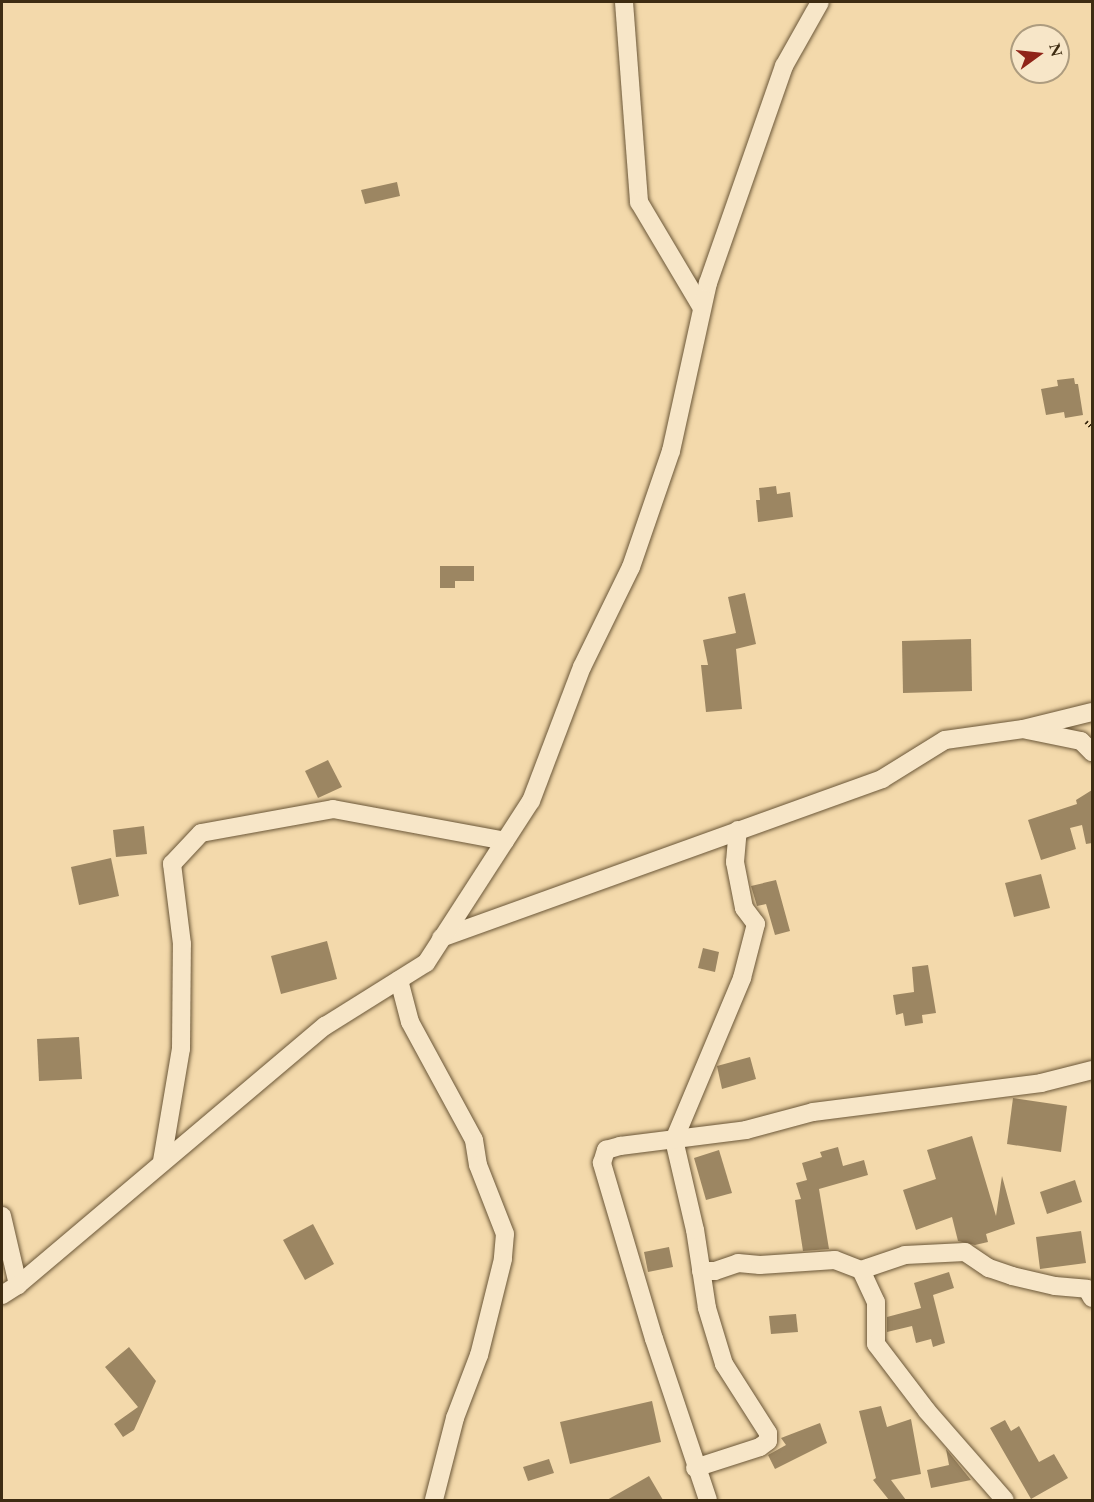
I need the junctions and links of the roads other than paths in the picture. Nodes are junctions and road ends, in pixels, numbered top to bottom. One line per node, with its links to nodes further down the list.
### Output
1 (624, 2): 3 (street)
2 (820, 2): 3 (street)
3 (702, 308): 8 (street)
4 (1092, 712): 5 (street)
5 (1023, 729): 6 (street); 7 (street)
6 (1092, 752)
7 (738, 830): 9 (street); 12 (street)
8 (505, 841): 9 (street); 13 (street)
9 (441, 938): 10 (street)
10 (399, 980): 13 (street); 22 (street)
11 (1092, 1070): 12 (street)
12 (674, 1140): 16 (street); 21 (street)
13 (162, 1161): 18 (street)
14 (2, 1216): 15 (street)
15 (6, 1251): 18 (street)
16 (701, 1270): 17 (street); 21 (street)
17 (861, 1270): 20 (street); 24 (street)
18 (18, 1285): 19 (street)
19 (2, 1295)
20 (1092, 1298)
21 (695, 1468): 23 (street)
22 (434, 1500)
23 (708, 1500)
24 (1005, 1500)

